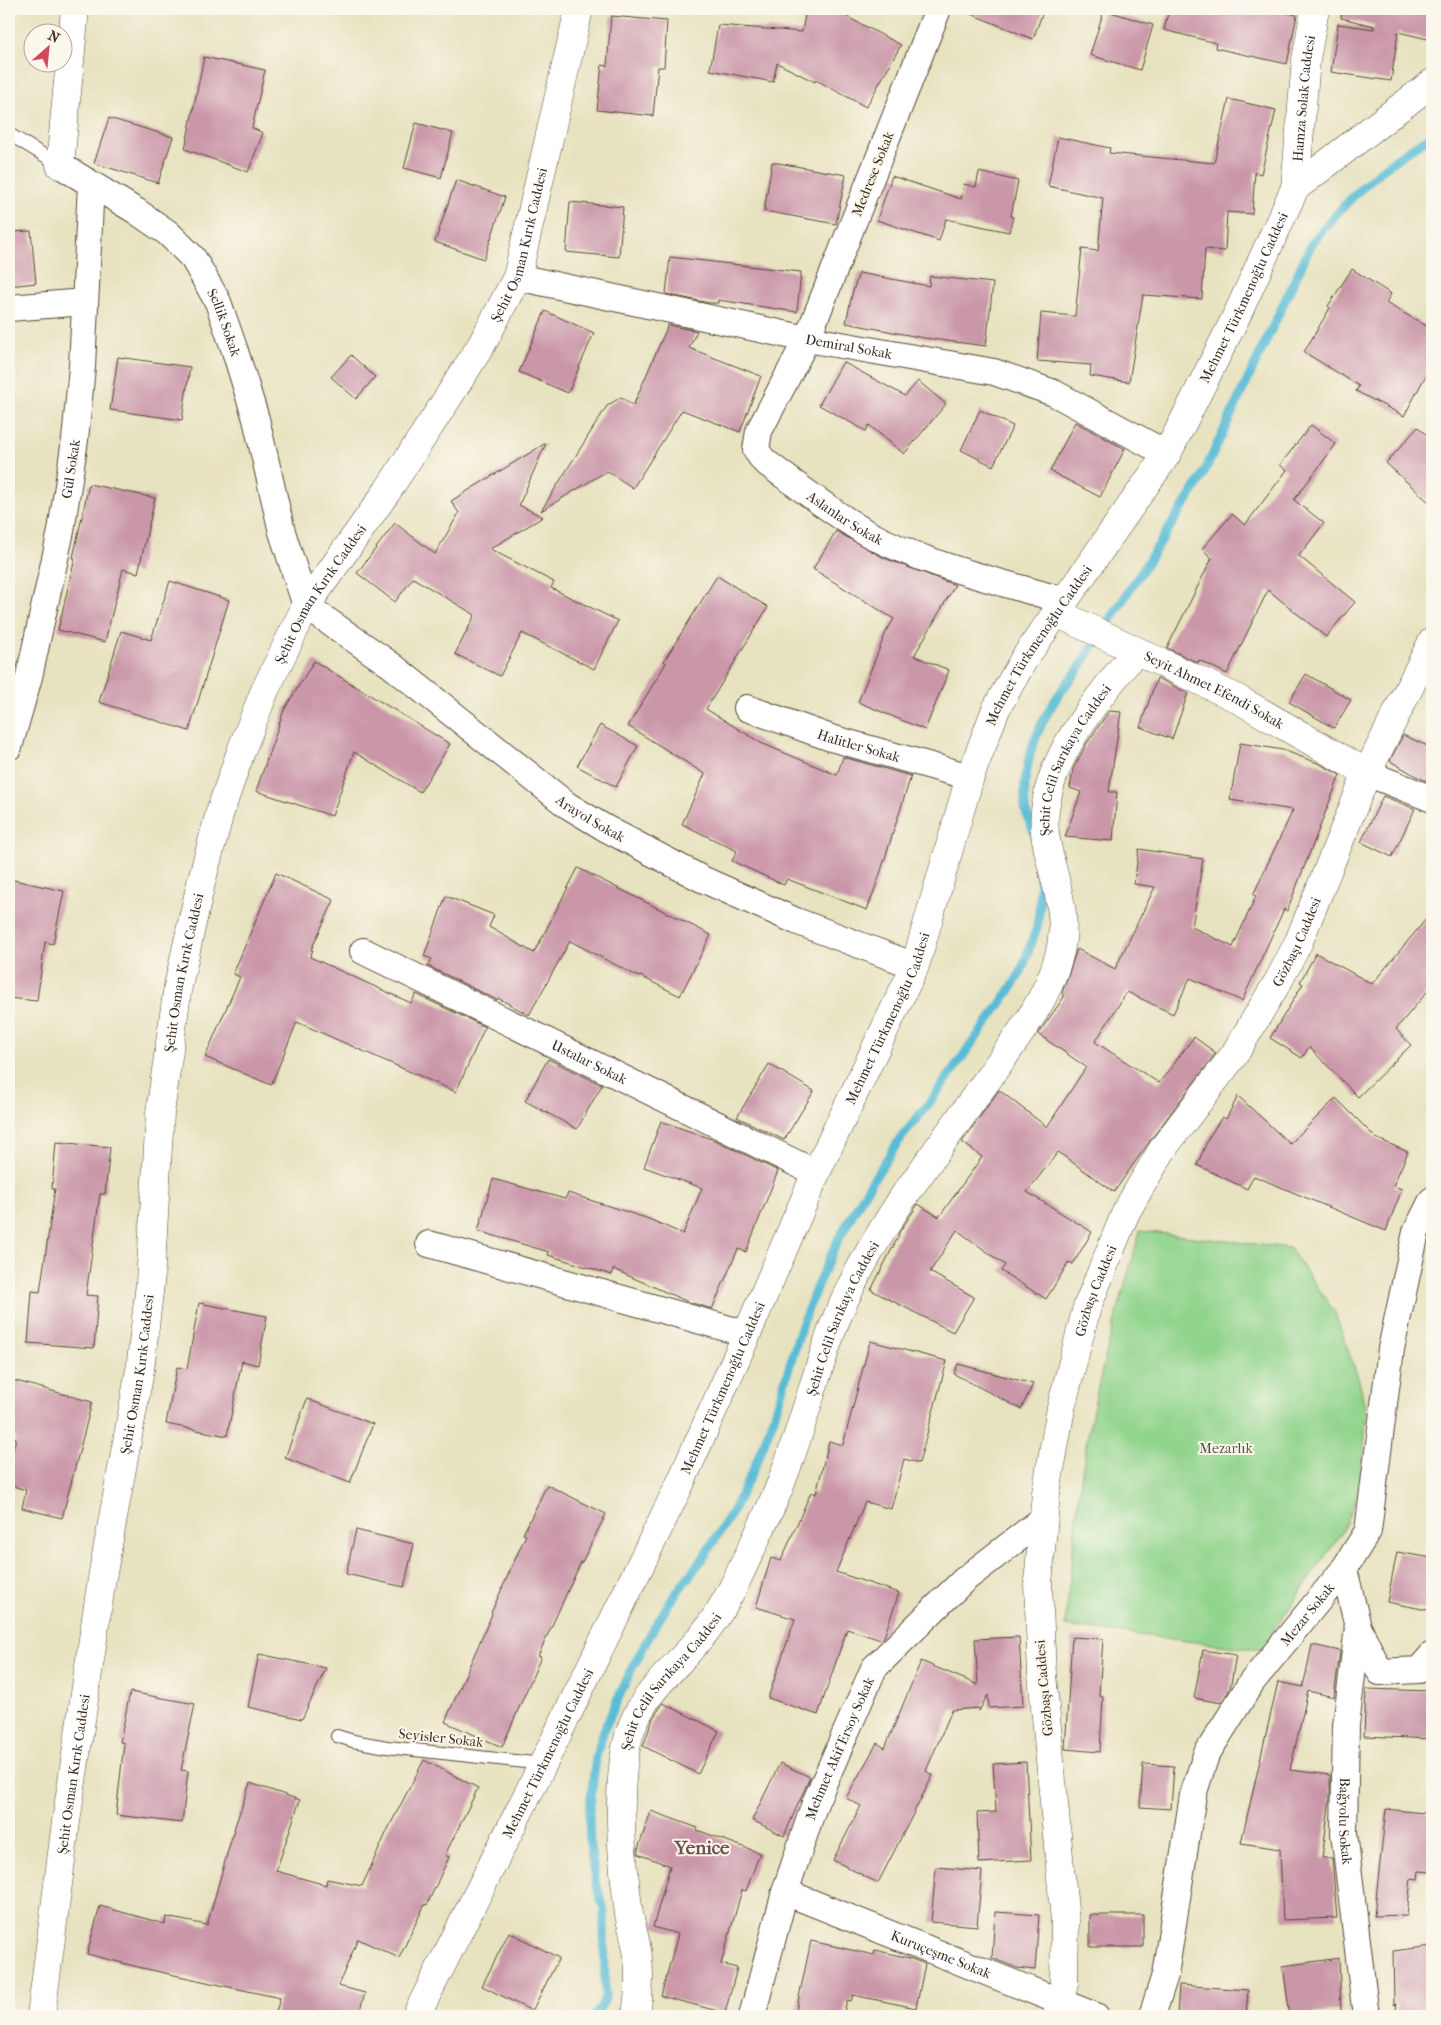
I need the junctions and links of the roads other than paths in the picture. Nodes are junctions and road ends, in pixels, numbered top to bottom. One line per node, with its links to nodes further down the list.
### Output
1 (75, 9): 7 (street)
2 (580, 9): 10 (street, Şehit Osman Kırık Caddesi)
3 (938, 9): 13 (street, Medrese Sokak)
4 (1316, 9): 9 (street, Hamza Solak Caddesi)
5 (1432, 83): 9 (street, Mehmet Türkmenoğlu Caddesi)
6 (9, 134): 7 (lane, Sellik Sokak)
7 (60, 165): 8 (street, Sellik Sokak)
8 (91, 184): 11 (street, Gül Sokak); 15 (street, Sellik Sokak)
9 (1295, 188): 14 (street, Mehmet Türkmenoğlu Caddesi)
10 (516, 277): 13 (street, Demiral Sokak); 15 (street, Şehit Osman Kırık Caddesi)
11 (85, 302): 12 (street); 20 (street, Gül Sokak)
12 (9, 308)
13 (807, 339): 14 (street, Demiral Sokak); 16 (street, Aslanlar Sokak)
14 (1167, 454): 16 (street, Mehmet Türkmenoğlu Caddesi)
15 (306, 606): 25 (street, Arayol Sokak); 38 (street, Şehit Osman Kırık Caddesi)
16 (1061, 607): 18 (street, Seyit Ahmet Efendi Sokak); 22 (street, Mehmet Türkmenoğlu Caddesi)
17 (1432, 642): 21 (street, Gözbaşı Caddesi)
18 (1127, 648): 21 (street, Seyit Ahmet Efendi Sokak); 40 (street, Şehit Celil Sarıkaya Caddesi)
19 (747, 708): 22 (street, Halitler Sokak)
20 (9, 747)
21 (1367, 773): 23 (street); 30 (street, Gözbaşı Caddesi)
22 (970, 778): 25 (street, Mehmet Türkmenoğlu Caddesi)
23 (1432, 799)
24 (364, 951): 26 (street, Ustalar Sokak)
25 (915, 966): 26 (street, Mehmet Türkmenoğlu Caddesi)
26 (816, 1173): 29 (street, Mehmet Türkmenoğlu Caddesi)
27 (1432, 1200): 31 (street, Mezar Sokak)
28 (428, 1244): 29 (street)
29 (747, 1334): 35 (street, Mehmet Türkmenoğlu Caddesi)
30 (1043, 1519): 36 (street, Mehmet Akif Ersoy Sokak); 37 (street, Gözbaşı Caddesi)
31 (1344, 1569): 32 (street); 43 (street, Mezar Sokak)
32 (1358, 1626): 33 (street); 44 (street, Bağyolu Sokak)
33 (1432, 1655)
34 (336, 1736): 35 (lane, Seyisler Sokak)
35 (544, 1764): 39 (street, Mehmet Türkmenoğlu Caddesi)
36 (784, 1892): 37 (street, Kuruçeşme Sokak); 41 (street, Mehmet Akif Ersoy Sokak)
37 (1059, 2010): 42 (street, Kuruçeşme Sokak)
38 (40, 2016)
39 (416, 2016)
40 (636, 2016)
41 (752, 2016)
42 (1096, 2016)
43 (1152, 2016)
44 (1366, 2016)

